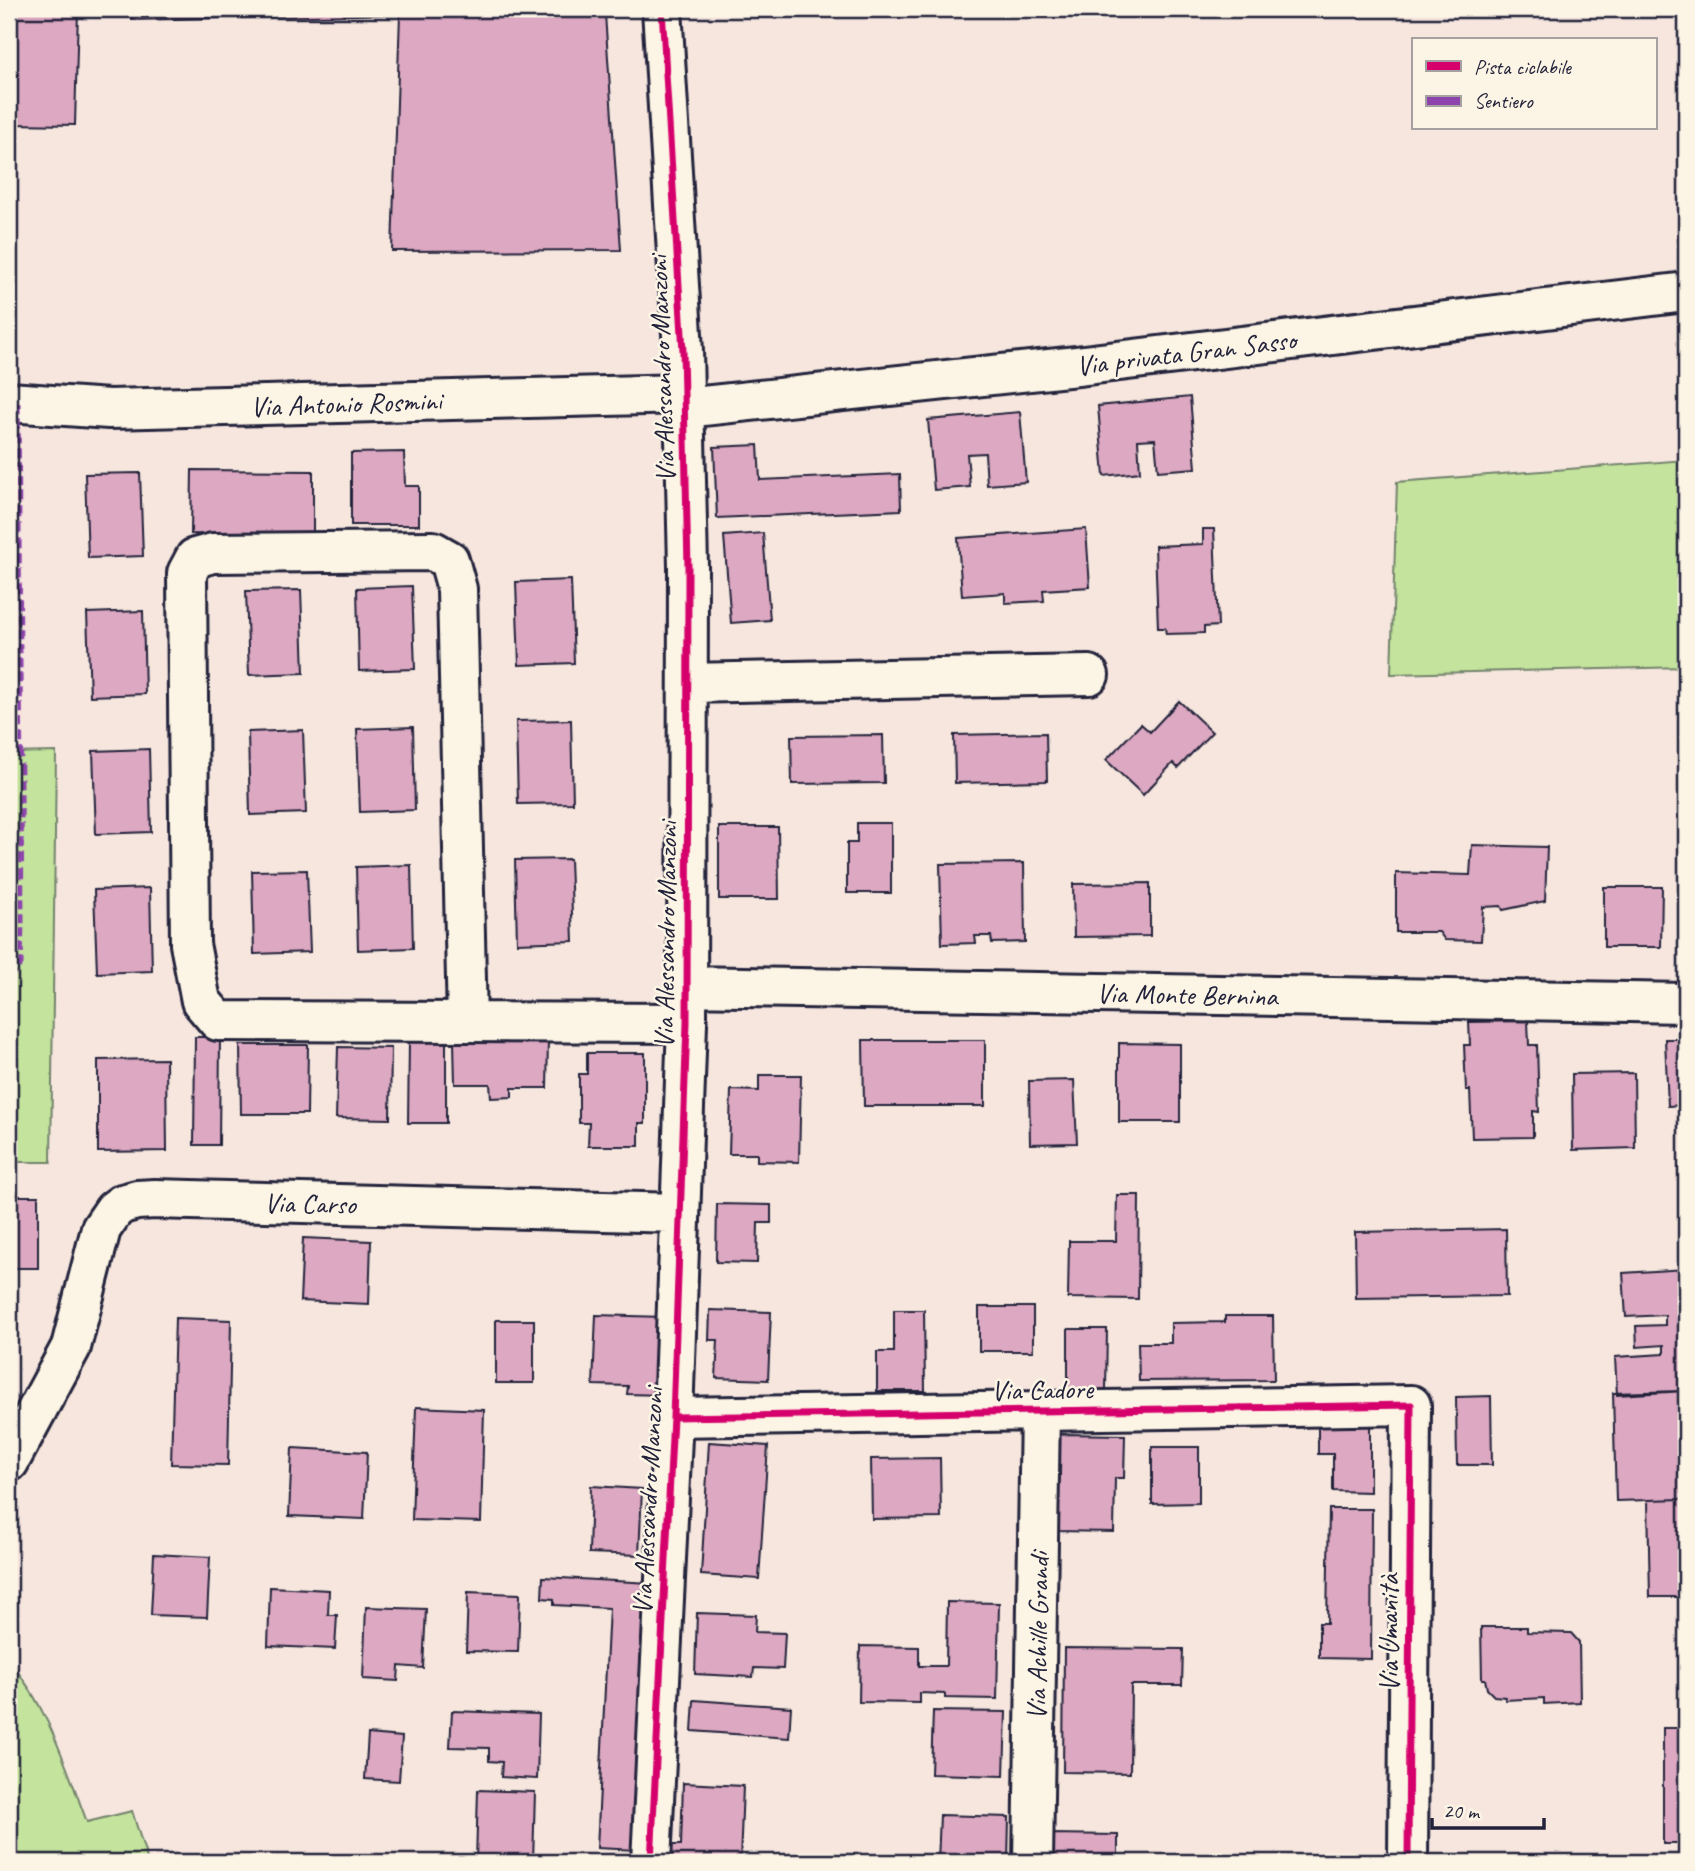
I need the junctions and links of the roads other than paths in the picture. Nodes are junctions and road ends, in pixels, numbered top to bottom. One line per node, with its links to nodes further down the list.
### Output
1 (662, 9): 3 (street, Via Alessandro Manzoni)
2 (1686, 292): 3 (street, Via privata Gran Sasso)
3 (684, 401): 4 (street, Via Antonio Rosmini); 6 (street, Via Alessandro Manzoni)
4 (9, 402)
5 (1089, 675): 6 (street)
6 (688, 683): 8 (street, Via Alessandro Manzoni)
7 (1686, 1003): 8 (street, Via Monte Bernina)
8 (687, 1004): 9 (street, Via Monte Bernina); 10 (street, Via Alessandro Manzoni)
9 (467, 1022): 9 (street, Via Monte Bernina)
10 (680, 1213): 13 (street, Via Alessandro Manzoni); 14 (street, Via Carso)
11 (1411, 1405): 12 (street, Via Cadore); 17 (street, Via Umanità)
12 (1040, 1410): 13 (street, Via Cadore); 16 (street, Via Achille Grandi)
13 (673, 1417): 15 (street, Via Alessandro Manzoni)
14 (9, 1462)
15 (651, 1862)
16 (1033, 1862)
17 (1408, 1862)

